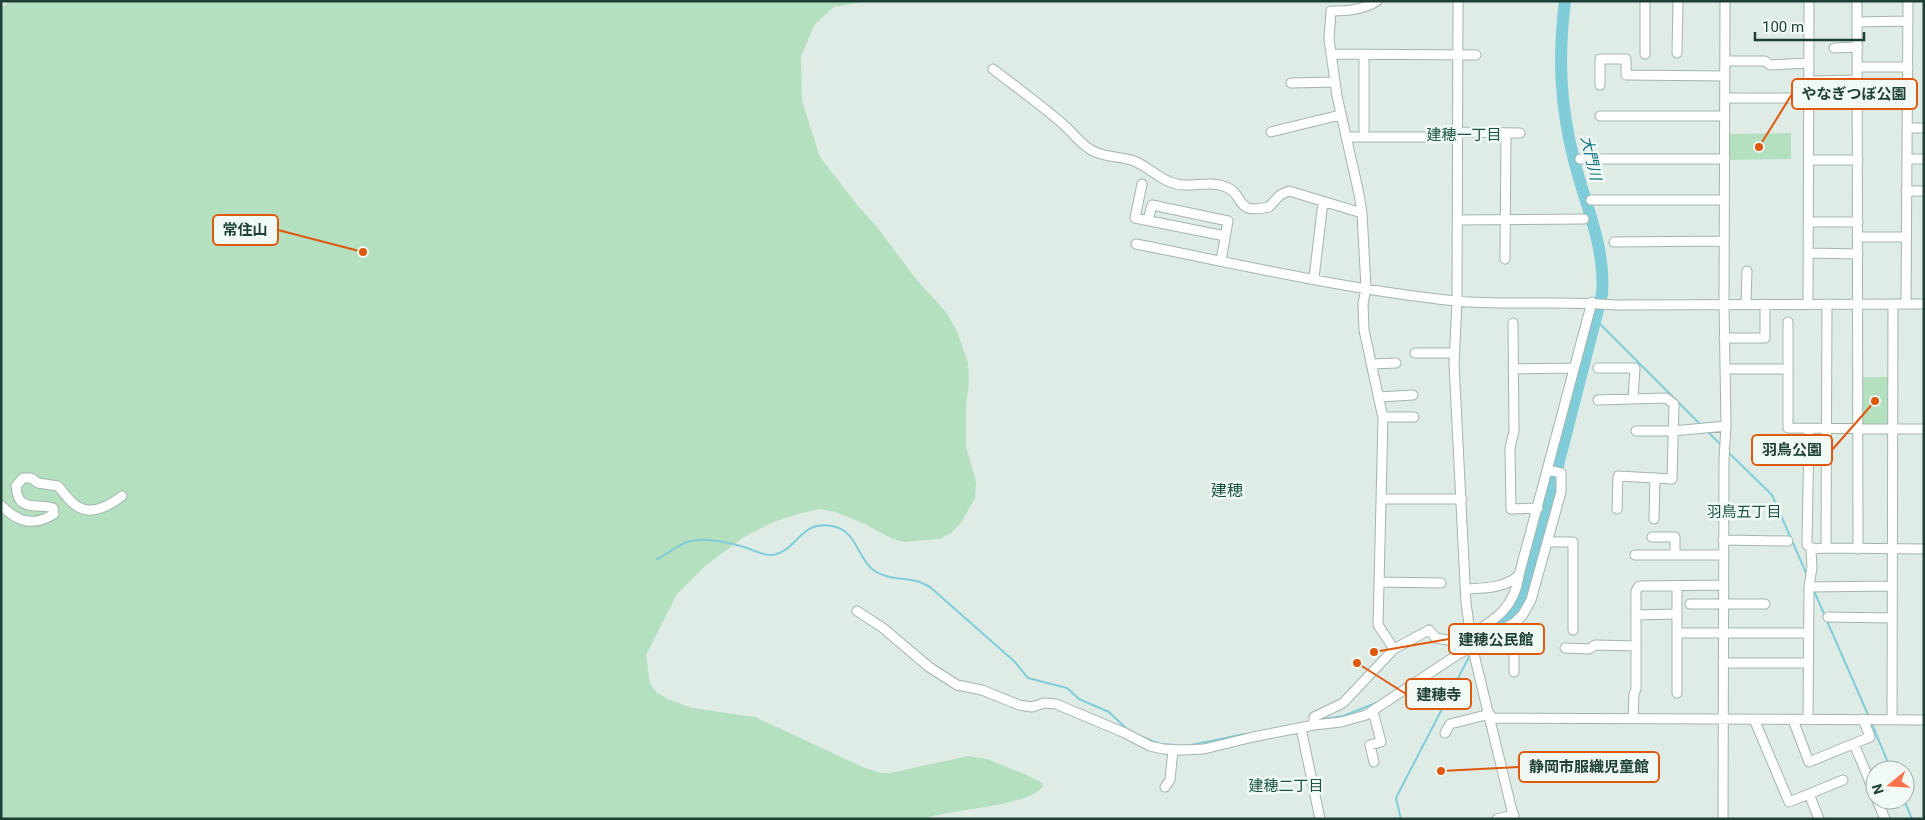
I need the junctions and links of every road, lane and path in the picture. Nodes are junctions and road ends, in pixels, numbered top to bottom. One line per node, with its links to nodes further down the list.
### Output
1 (1377, 1): 14 (street)
2 (1458, 1): 16 (street)
3 (1645, 1): 17 (street)
4 (1678, 1): 13 (street)
5 (1725, 1): 19 (street)
6 (1809, 1): 20 (street)
7 (1857, 1): 10 (street)
8 (1908, 1): 9 (street)
9 (1908, 21): 10 (street); 21 (street)
10 (1857, 22): 11 (street)
11 (1858, 47): 12 (street); 22 (street)
12 (1834, 48)
13 (1677, 53)
14 (1331, 54): 15 (street); 27 (street)
15 (1364, 54): 16 (street); 42 (street)
16 (1458, 54): 18 (street); 40 (street)
17 (1645, 54)
18 (1476, 55)
19 (1725, 62): 20 (street); 24 (street)
20 (1809, 63): 26 (street)
21 (1908, 66): 22 (street); 35 (street)
22 (1857, 67): 25 (street)
23 (993, 69): 54 (street)
24 (1725, 76): 29 (street); 30 (street)
25 (1857, 80): 26 (street); 47 (street)
26 (1810, 81): 31 (street)
27 (1335, 82): 28 (street); 32 (street)
28 (1291, 83)
29 (1600, 85)
30 (1725, 98): 31 (street); 34 (street)
31 (1810, 98): 46 (street)
32 (1340, 115): 37 (street); 41 (street)
33 (1600, 116): 34 (street)
34 (1725, 116): 44 (street)
35 (1907, 128): 36 (street); 45 (street)
36 (1924, 128)
37 (1271, 132)
38 (1506, 133): 39 (street); 40 (street); 59 (street)
39 (1520, 133)
40 (1458, 135): 42 (street); 58 (street)
41 (1346, 137): 42 (street); 55 (street)
42 (1364, 137)
43 (1580, 159): 44 (street)
44 (1724, 159): 53 (street)
45 (1907, 159): 48 (street); 51 (street)
46 (1810, 160): 47 (street); 60 (street)
47 (1858, 160): 61 (street)
48 (1924, 160)
49 (1142, 184): 57 (street)
50 (1924, 191): 51 (street)
51 (1906, 192): 64 (street)
52 (1591, 200): 53 (street)
53 (1724, 200): 65 (street)
54 (1323, 202): 55 (street); 73 (street)
55 (1362, 213): 74 (street)
56 (1584, 219): 59 (street)
57 (1148, 220): 62 (street); 62 (street)
58 (1457, 220): 59 (street); 75 (street)
59 (1506, 220): 70 (street)
60 (1809, 222): 61 (street); 68 (street)
61 (1858, 222): 63 (street)
62 (1225, 236): 71 (street)
63 (1857, 237): 64 (street); 69 (street)
64 (1906, 237): 84 (street)
65 (1724, 241): 66 (street); 77 (street)
66 (1614, 242)
67 (1136, 244): 71 (street)
68 (1809, 253): 69 (street); 80 (street)
69 (1858, 254): 82 (street)
70 (1505, 259)
71 (1221, 260): 73 (street)
72 (1747, 271): 78 (street)
73 (1314, 278): 74 (street)
74 (1366, 288): 75 (street); 92 (street)
75 (1457, 301): 76 (street); 90 (street)
76 (1592, 302): 77 (street); 93 (street)
77 (1724, 304): 78 (street); 88 (street)
78 (1746, 304): 79 (street)
79 (1765, 304): 80 (street); 88 (street)
80 (1808, 304): 81 (street)
81 (1827, 304): 82 (street); 108 (street)
82 (1857, 304): 83 (street); 109 (street)
83 (1893, 304): 84 (street); 106 (street)
84 (1906, 304): 85 (street)
85 (1924, 304)
86 (1788, 322): 97 (street)
87 (1512, 323): 95 (street)
88 (1724, 338): 96 (street)
89 (1415, 353): 90 (street)
90 (1454, 354): 116 (street)
91 (1396, 363): 92 (street)
92 (1371, 364): 99 (street)
93 (1574, 368): 95 (street); 112 (street)
94 (1598, 368): 100 (street)
95 (1513, 369): 118 (street)
96 (1725, 369): 97 (street); 104 (street)
97 (1788, 369): 105 (street)
98 (1413, 395): 99 (street)
99 (1379, 397): 102 (street)
100 (1633, 399): 101 (street); 111 (street)
101 (1598, 400)
102 (1383, 417): 103 (street); 115 (street)
103 (1414, 417)
104 (1726, 426): 111 (street); 122 (street)
105 (1809, 429): 108 (street); 125 (street)
106 (1893, 429): 107 (street); 109 (street); 128 (street)
107 (1924, 429)
108 (1826, 430): 109 (street); 126 (street)
109 (1859, 430): 127 (street)
110 (1636, 431): 111 (street)
111 (1673, 431): 113 (street)
112 (1548, 470): 118 (street); 124 (street)
113 (1655, 478): 119 (street); 120 (street)
114 (122, 496): 117 (street)
115 (1382, 499): 116 (street); 134 (street)
116 (1462, 499): 140 (street)
117 (1, 505)
118 (1538, 508): 133 (street)
119 (1618, 508)
120 (1654, 519)
121 (1652, 537): 131 (street)
122 (1724, 540): 123 (street); 132 (street)
123 (1788, 541)
124 (1547, 542): 149 (street); 150 (street)
125 (1814, 548): 126 (street); 139 (street)
126 (1826, 548): 127 (street)
127 (1858, 548): 128 (street)
128 (1892, 548): 129 (street); 138 (street)
129 (1924, 549)
130 (1634, 555): 131 (street)
131 (1675, 555): 132 (street)
132 (1724, 555): 137 (street)
133 (1519, 575): 140 (street); 154 (street)
134 (1379, 582): 135 (street); 158 (street)
135 (1441, 582)
136 (1676, 586): 137 (street); 145 (street); 146 (street)
137 (1723, 586): 142 (street)
138 (1892, 586): 139 (street); 148 (street)
139 (1808, 587): 152 (street)
140 (1467, 589): 154 (street)
141 (1690, 604): 142 (street)
142 (1723, 604): 143 (street); 153 (street)
143 (1764, 604)
144 (857, 611): 177 (street)
145 (1676, 614): 146 (street); 151 (street)
146 (1636, 615): 156 (street)
147 (1828, 617): 148 (street)
148 (1892, 618): 169 (street)
149 (1514, 623): 155 (street); 161 (street)
150 (1573, 630)
151 (1676, 633): 153 (street); 162 (street)
152 (1808, 633): 153 (street); 160 (street)
153 (1723, 634): 159 (street)
154 (1470, 635): 155 (street); 158 (street)
155 (1472, 646): 163 (street); 164 (street)
156 (1636, 646): 157 (street); 165 (street)
157 (1565, 648)
158 (1394, 649): 173 (street)
159 (1723, 663): 160 (street); 166 (street)
160 (1808, 663): 171 (street)
161 (1514, 672)
162 (1677, 693)
163 (1373, 711): 173 (street); 178 (street)
164 (1490, 716): 165 (street); 175 (street); 183 (street)
165 (1633, 718): 166 (street)
166 (1723, 719): 167 (street); 187 (street)
167 (1754, 719): 170 (street); 182 (street)
168 (1863, 719): 169 (street); 171 (street); 176 (street)
169 (1892, 719): 172 (street)
170 (1793, 720): 171 (street); 176 (street)
171 (1808, 720)
172 (1924, 720)
173 (1314, 725): 174 (street)
174 (1301, 728): 177 (street); 184 (street)
175 (1445, 733)
176 (1854, 744): 179 (street)
177 (1172, 750): 181 (street)
178 (1374, 762)
179 (1865, 770)
180 (1843, 780): 182 (street)
181 (1165, 788)
182 (1809, 794): 188 (street)
183 (1514, 817): 186 (street)
184 (1320, 819)
185 (1486, 819): 186 (street)
186 (1495, 819)
187 (1723, 819)
188 (1819, 819)

